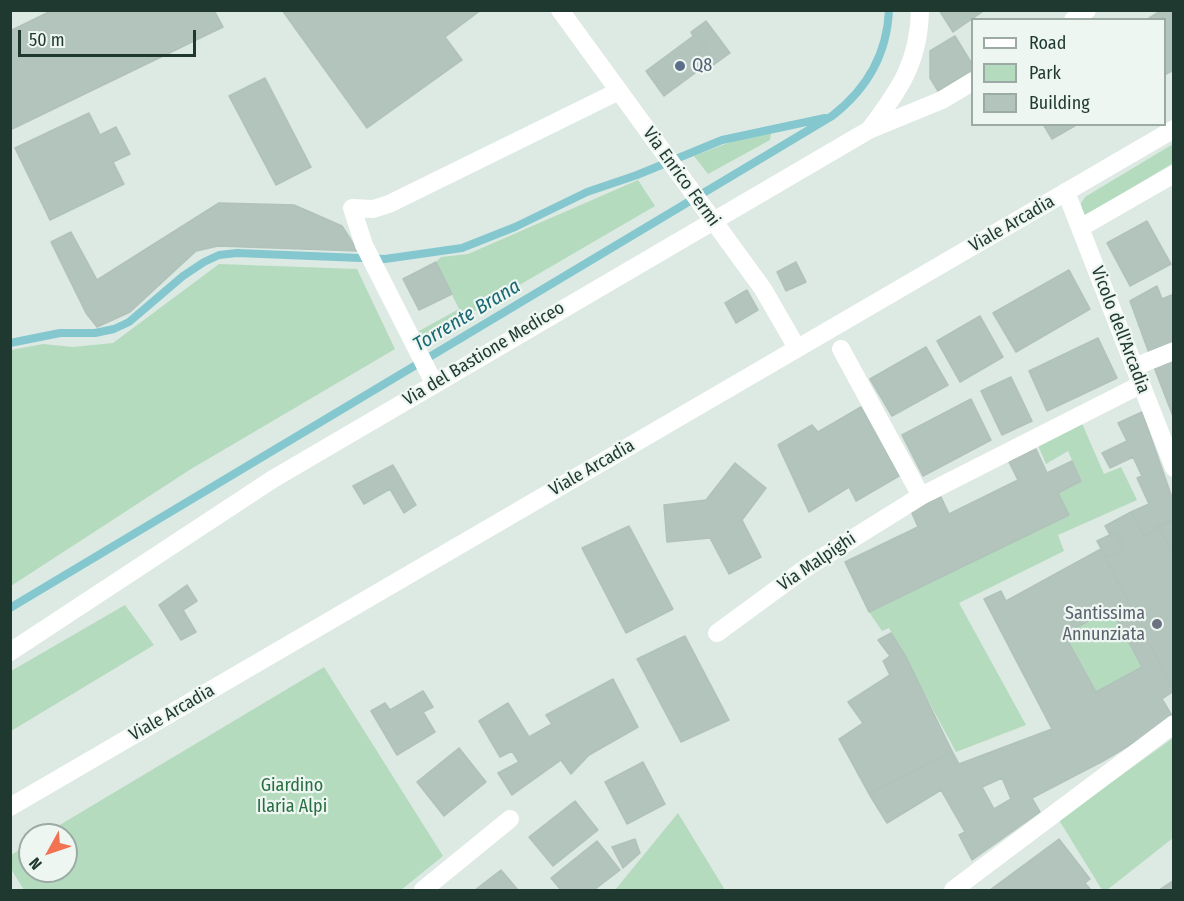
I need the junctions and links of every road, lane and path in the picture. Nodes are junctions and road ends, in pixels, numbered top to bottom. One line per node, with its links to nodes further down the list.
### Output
1 (560, 10): 4 (street, Via Enrico Fermi)
2 (920, 10): 6 (street)
3 (971, 83): 6 (street, Via del Bastione Mediceo)
4 (619, 91): 9 (street, Via Enrico Fermi); 15 (street)
5 (1173, 129): 8 (street, Viale Arcadia)
6 (869, 130): 9 (street, Via del Bastione Mediceo)
7 (1173, 174): 10 (street)
8 (1066, 192): 10 (street, Vicolo dell'Arcadia); 11 (street, Viale Arcadia)
9 (709, 215): 11 (street, Via Enrico Fermi); 15 (street, Via del Bastione Mediceo)
10 (1080, 228): 14 (street, Vicolo dell'Arcadia)
11 (797, 348): 22 (street, Viale Arcadia)
12 (841, 349): 18 (street)
13 (1173, 351): 14 (street)
14 (1134, 367): 16 (street, Vicolo dell'Arcadia)
15 (432, 377): 20 (street, Via del Bastione Mediceo)
16 (1140, 385): 17 (street, Vicolo dell'Arcadia); 18 (street, Via Malpighi)
17 (1173, 468)
18 (921, 496): 19 (street, Via Malpighi)
19 (717, 633)
20 (10, 652)
21 (1173, 724): 25 (street)
22 (10, 807)
23 (510, 819): 24 (street)
24 (423, 891)
25 (954, 891)

